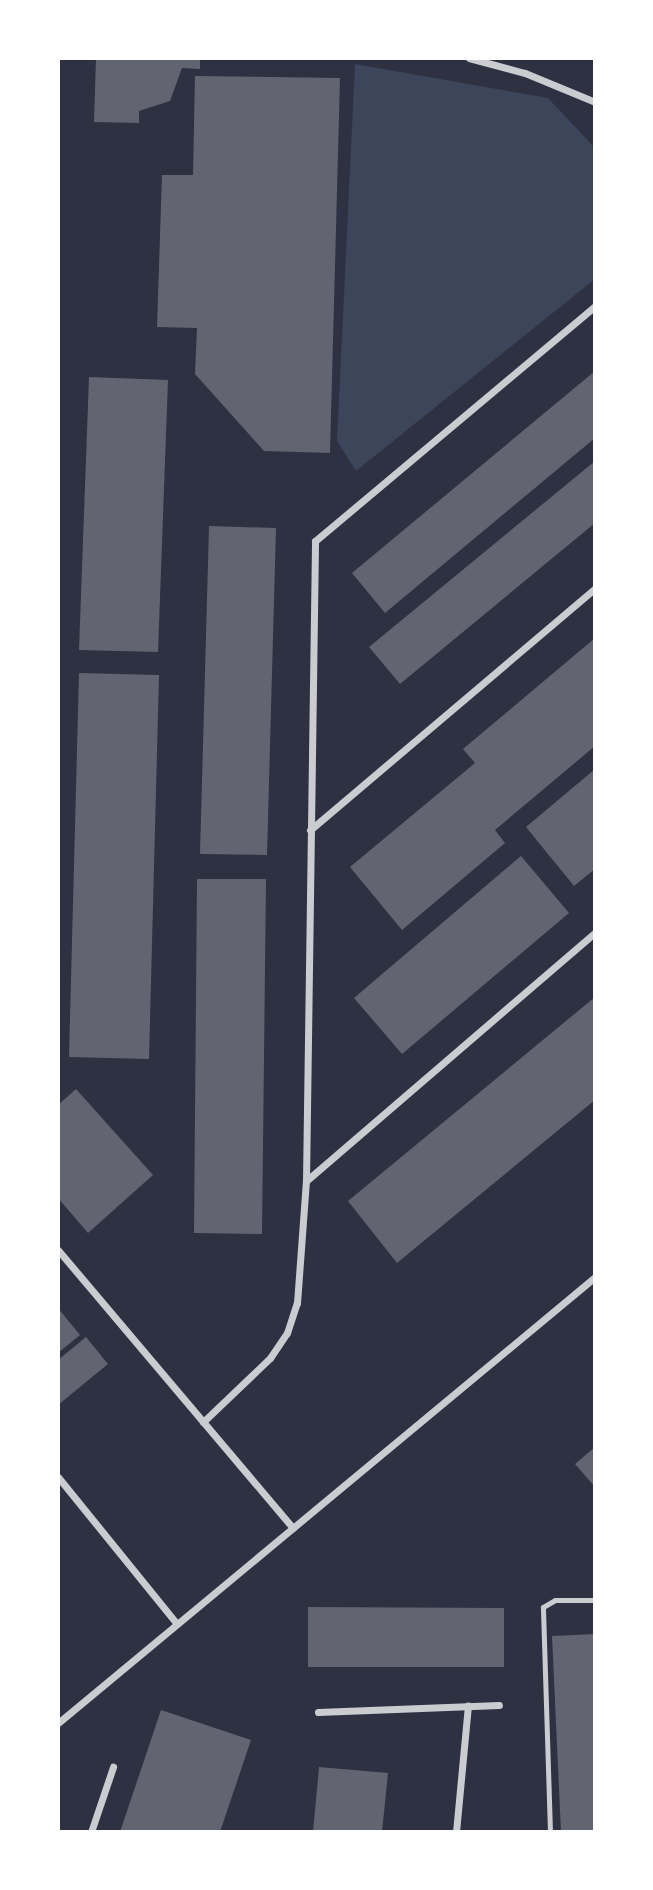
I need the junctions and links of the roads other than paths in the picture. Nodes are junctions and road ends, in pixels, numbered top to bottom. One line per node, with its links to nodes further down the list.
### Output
1 (469, 58): 2 (street)
2 (595, 102)
3 (595, 306): 5 (street)
4 (595, 588): 5 (street)
5 (310, 830): 7 (street)
6 (595, 932): 7 (street)
7 (306, 1181): 10 (street)
8 (58, 1250): 10 (street)
9 (595, 1277): 12 (street)
10 (203, 1422): 12 (street)
11 (58, 1477): 14 (street)
12 (293, 1528): 14 (street)
13 (595, 1600): 22 (lane)
14 (177, 1624): 18 (street)
15 (499, 1705): 16 (street)
16 (468, 1706): 17 (street); 21 (street)
17 (318, 1712)
18 (58, 1723)
19 (113, 1767): 20 (street)
20 (91, 1832)
21 (456, 1832)
22 (550, 1832)

